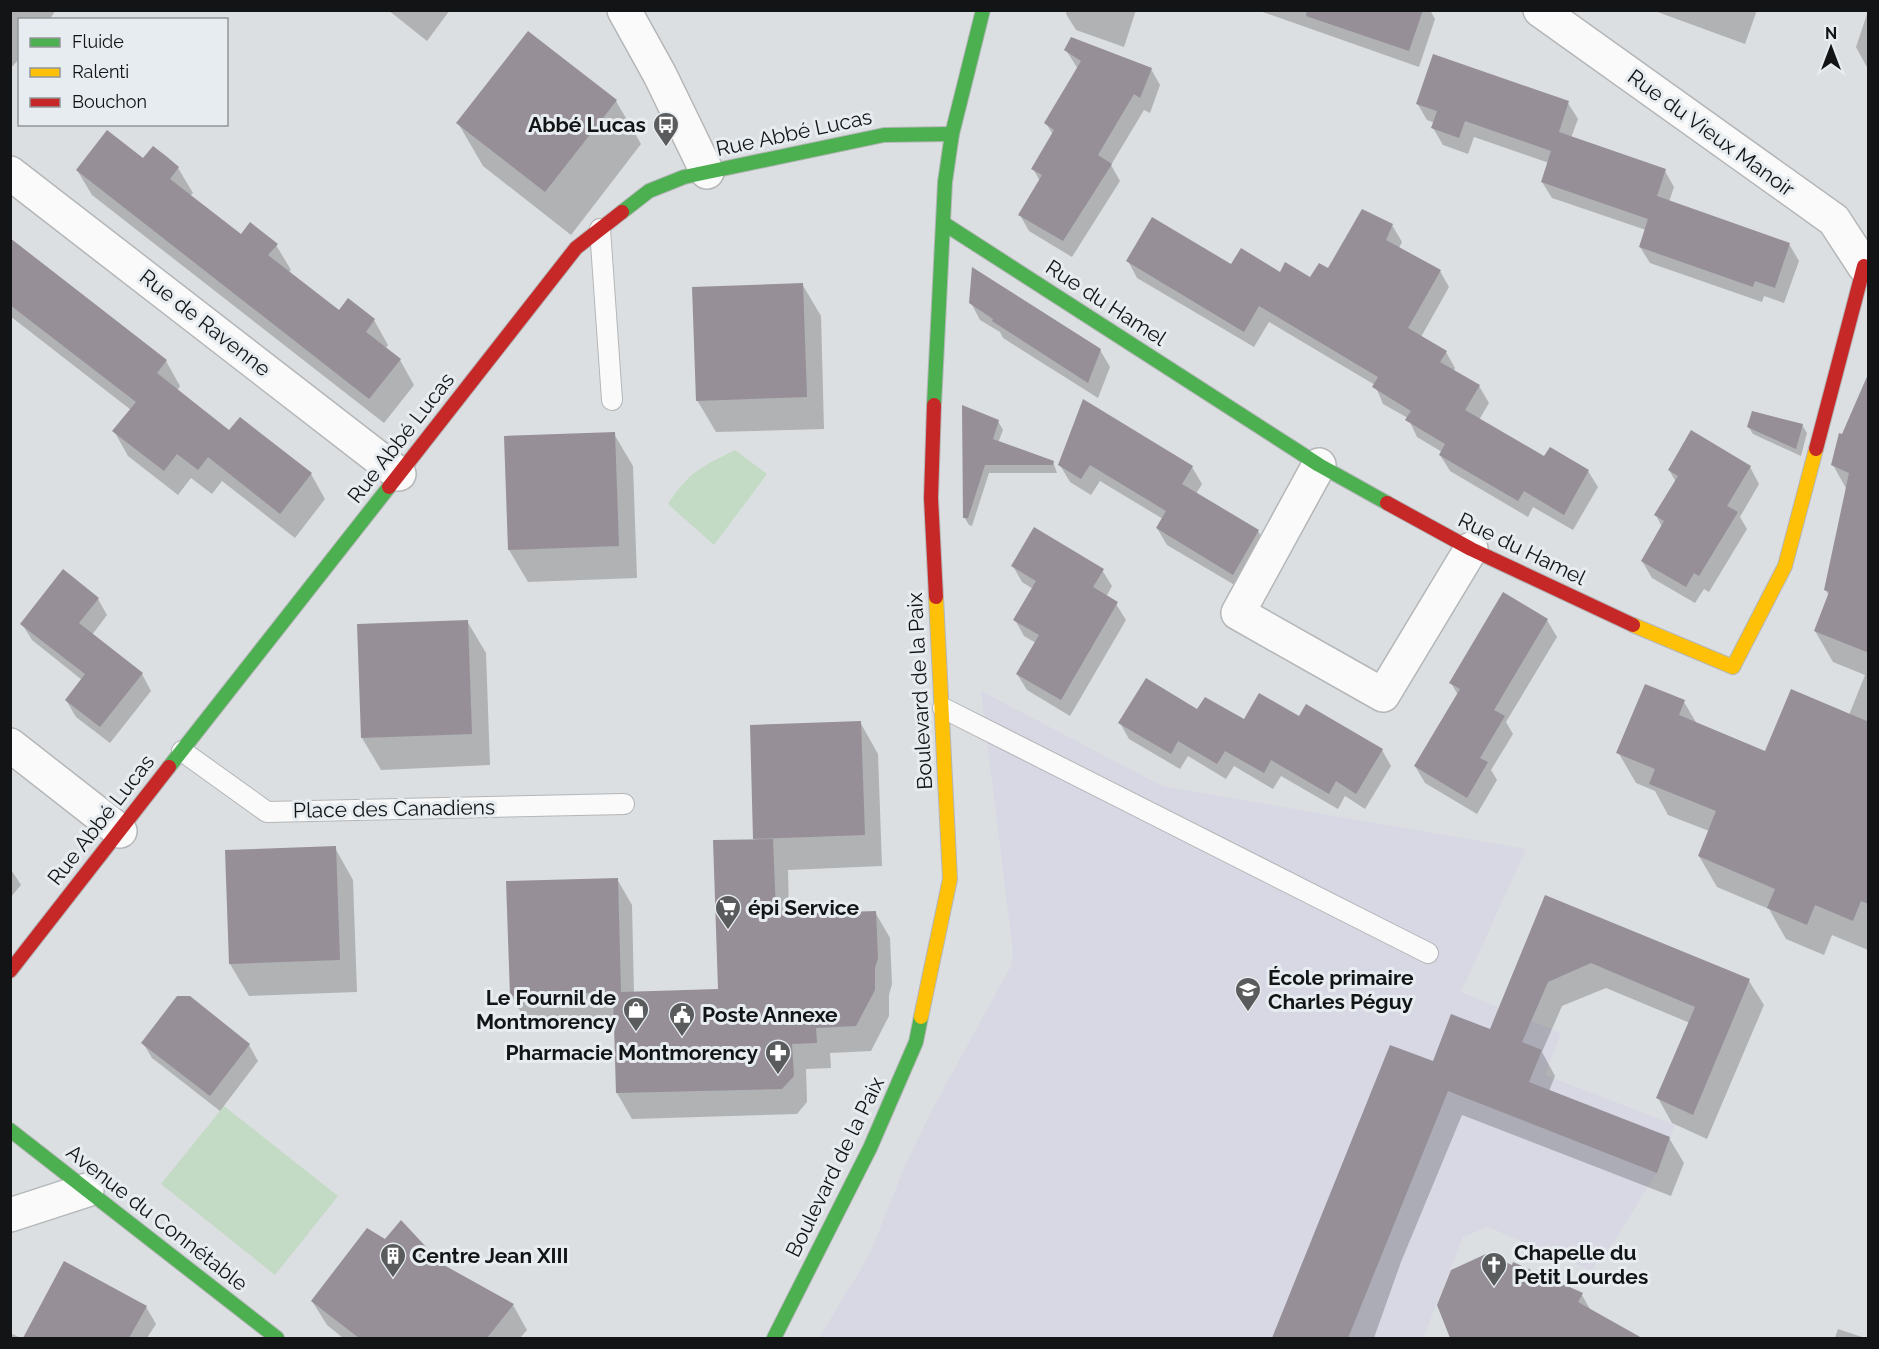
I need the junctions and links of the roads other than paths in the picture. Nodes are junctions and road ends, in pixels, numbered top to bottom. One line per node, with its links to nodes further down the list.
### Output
1 (624, 10): 5 (street)
2 (984, 10): 4 (street, Boulevard de la Paix)
3 (1540, 10): 9 (street, Rue du Vieux Manoir)
4 (952, 134): 5 (street, Rue Abbé Lucas); 7 (street, Boulevard de la Paix)
5 (707, 172): 8 (street, Rue Abbé Lucas)
6 (10, 173): 12 (street, Rue de Ravenne)
7 (943, 224): 11 (street, Rue du Hamel); 14 (street, Boulevard de la Paix)
8 (600, 229): 10 (lane); 12 (street, Rue Abbé Lucas)
9 (1866, 266): 13 (street, Rue du Hamel)
10 (612, 400)
11 (1319, 465): 13 (street, Rue du Hamel); 13 (street)
12 (399, 474): 16 (street, Rue Abbé Lucas)
13 (1471, 549)
14 (943, 708): 19 (lane); 25 (street, Boulevard de la Paix)
15 (10, 745): 18 (street)
16 (182, 751): 17 (lane, Place des Canadiens); 18 (street, Rue Abbé Lucas)
17 (624, 804)
18 (120, 831): 20 (street, Rue Abbé Lucas)
19 (1428, 953)
20 (10, 971)
21 (10, 1130): 22 (street, Avenue du Connétable)
22 (87, 1190): 23 (street); 24 (street, Avenue du Connétable)
23 (10, 1215)
24 (277, 1338)
25 (774, 1338)

